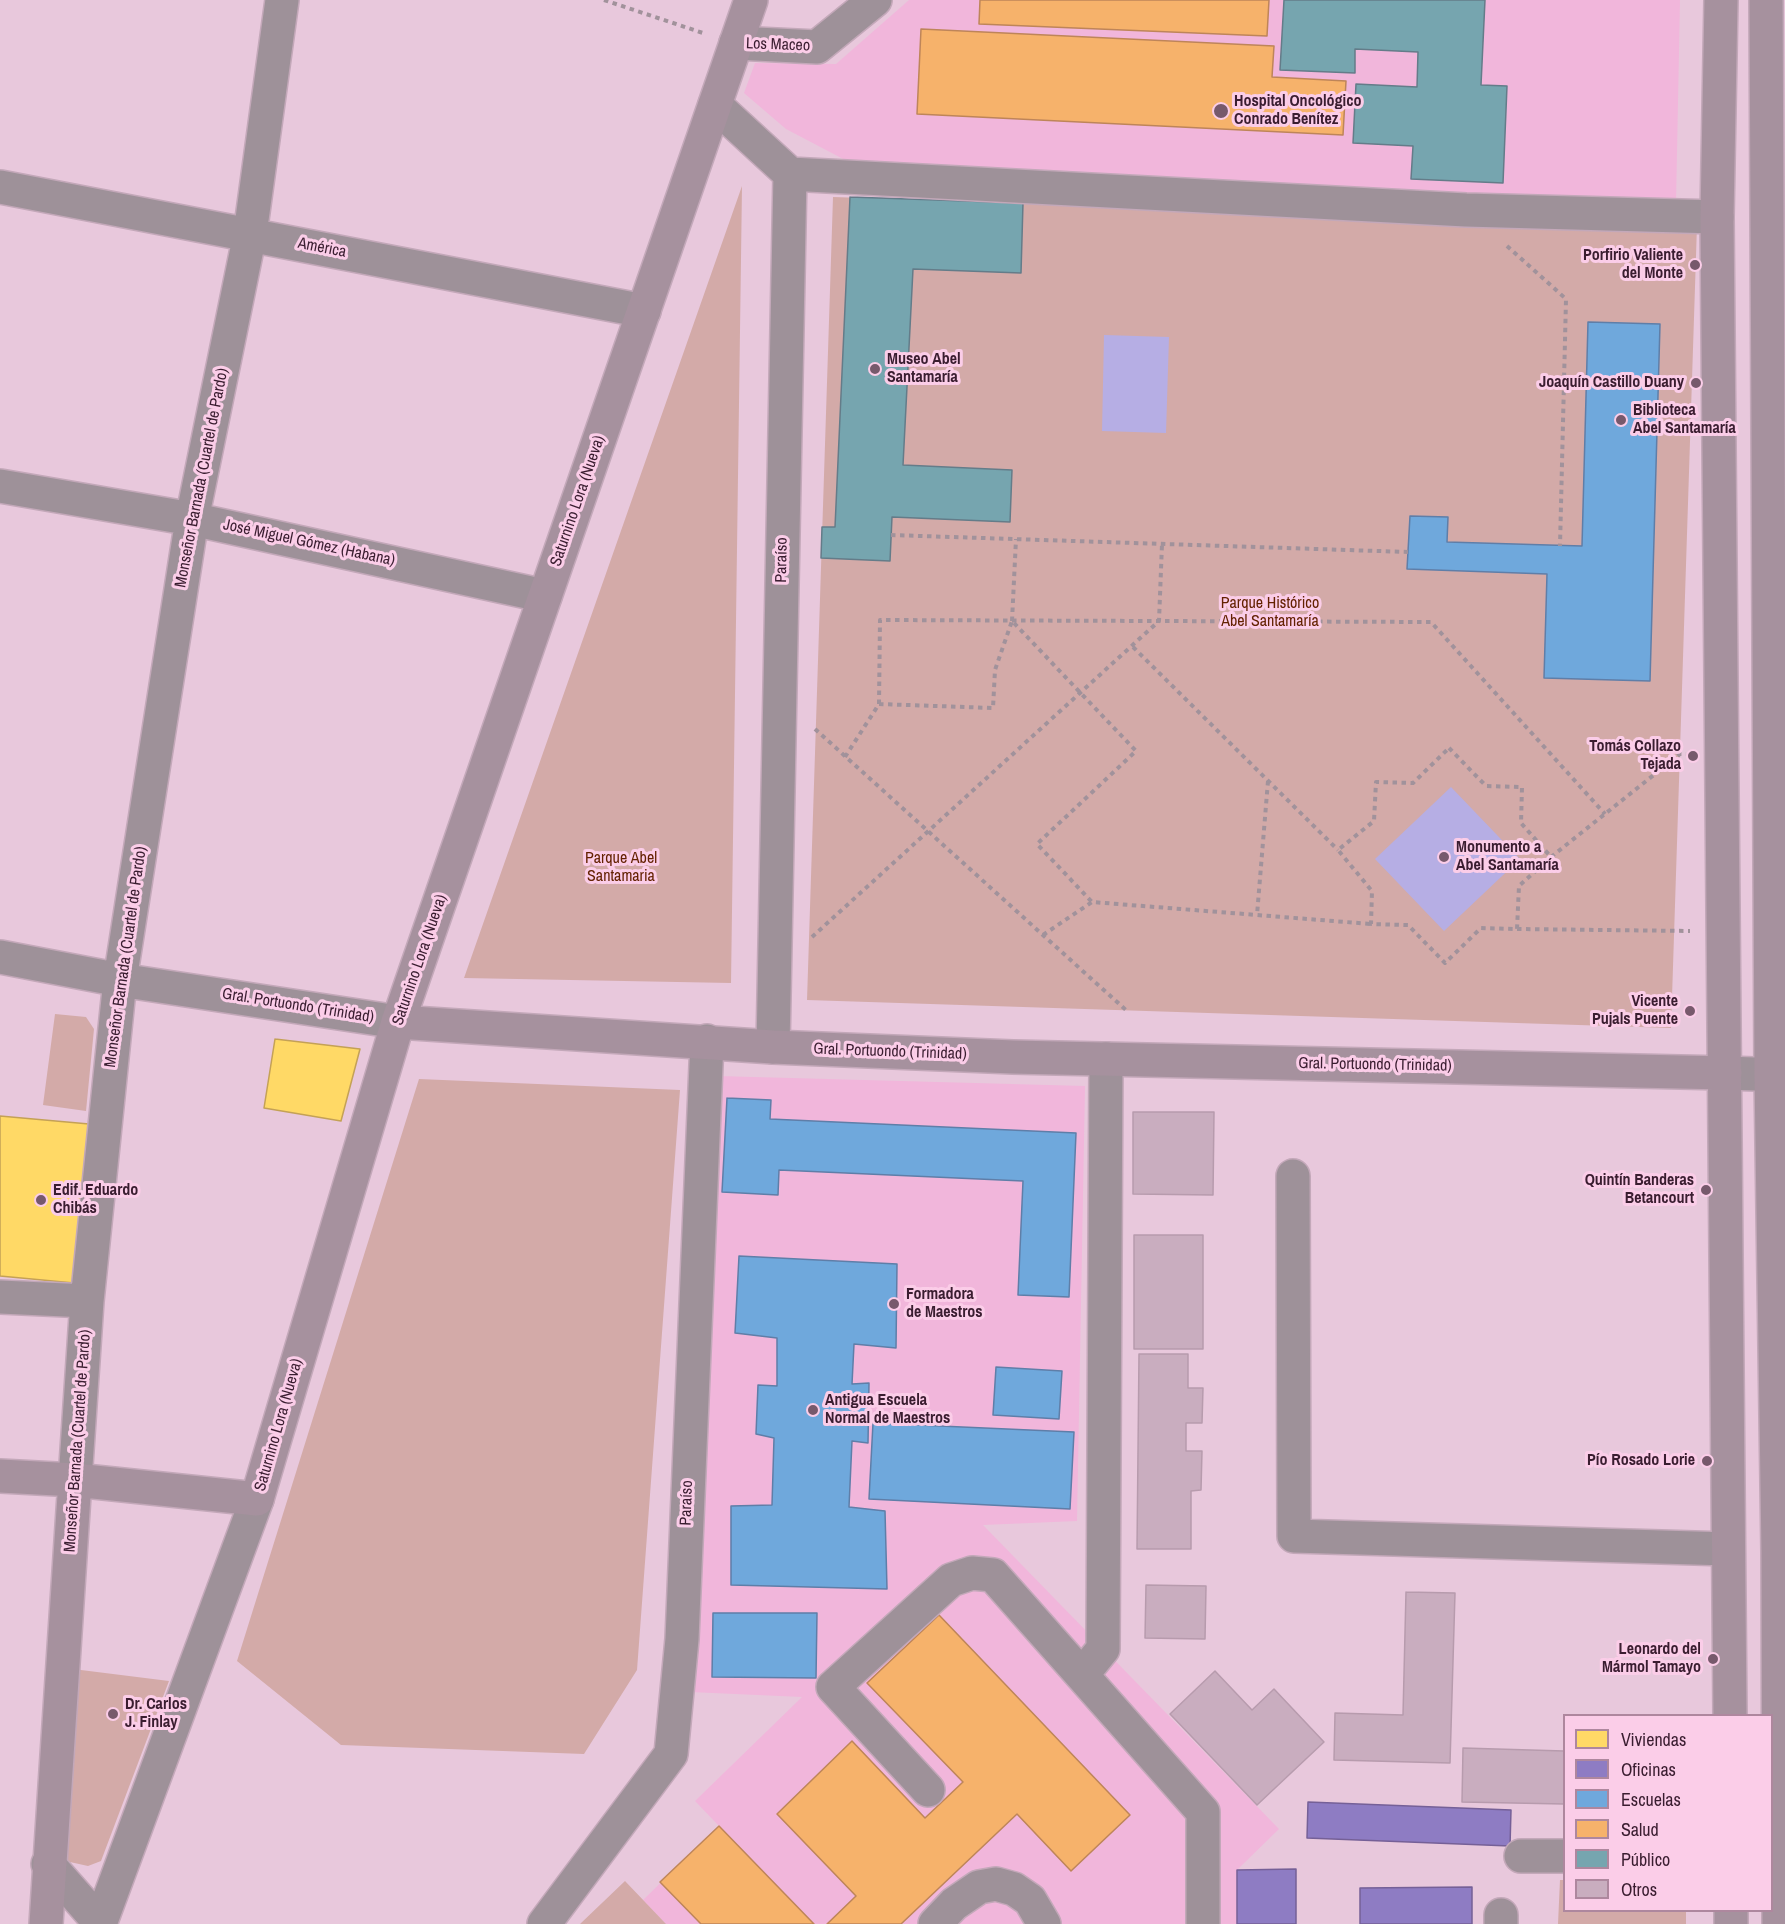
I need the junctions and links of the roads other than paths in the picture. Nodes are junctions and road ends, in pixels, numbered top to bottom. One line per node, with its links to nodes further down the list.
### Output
1 (282, 0): 11 (street, Monseñor Barnada (Cuartel de Pardo))
2 (751, 0): 6 (main road, Saturnino Lora (Nueva))
3 (875, 0): 6 (street, Los Maceo)
4 (1721, 0): 10 (main road)
5 (1766, 0): 23 (main road)
6 (736, 44): 7 (main road, Saturnino Lora (Nueva))
7 (715, 105): 8 (street); 12 (main road, Saturnino Lora (Nueva))
8 (790, 174): 10 (street); 20 (street, Paraíso)
9 (0, 187): 11 (street, América)
10 (1717, 217): 22 (main road)
11 (250, 234): 12 (street, América); 14 (street, Monseñor Barnada (Cuartel de Pardo))
12 (644, 310): 15 (main road, Saturnino Lora (Nueva))
13 (0, 486): 14 (street, José Miguel Gómez (Habana))
14 (192, 519): 15 (street, José Miguel Gómez (Habana)); 17 (street, Monseñor Barnada (Cuartel de Pardo))
15 (545, 596): 18 (main road, Saturnino Lora (Nueva))
16 (0, 957): 17 (street, Gral. Portuondo (Trinidad))
17 (120, 980): 18 (street, Gral. Portuondo (Trinidad)); 26 (street, Monseñor Barnada (Cuartel de Pardo))
18 (398, 1022): 19 (main road, Gral. Portuondo (Trinidad)); 30 (main road, Saturnino Lora (Nueva))
19 (707, 1041): 20 (main road, Gral. Portuondo (Trinidad)); 41 (street, Paraíso)
20 (773, 1047): 21 (main road, Gral. Portuondo (Trinidad))
21 (1106, 1059): 22 (main road, Gral. Portuondo (Trinidad)); 32 (street)
22 (1725, 1073): 23 (street, Gral. Portuondo (Trinidad)); 31 (main road)
23 (1778, 1075): 27 (main road)
24 (1293, 1176): 31 (street)
25 (0, 1297): 26 (street)
26 (87, 1301): 29 (street, Monseñor Barnada (Cuartel de Pardo))
27 (1780, 1406): 34 (main road)
28 (0, 1476): 29 (main road)
29 (75, 1480): 30 (main road); 38 (main road, Monseñor Barnada (Cuartel de Pardo))
30 (257, 1499): 40 (street, Saturnino Lora (Nueva))
31 (1728, 1550): 33 (main road)
32 (1082, 1675): 35 (street); 44 (street)
33 (1730, 1714)
34 (1782, 1749): 45 (main road)
35 (928, 1790)
36 (1521, 1856): 37 (street)
37 (1563, 1856)
38 (48, 1864): 39 (main road, Monseñor Barnada (Cuartel de Pardo)); 40 (street)
39 (46, 1924)
40 (100, 1924)
41 (544, 1924)
42 (935, 1924): 43 (street)
43 (1044, 1924)
44 (1203, 1924)
45 (1779, 1924)

